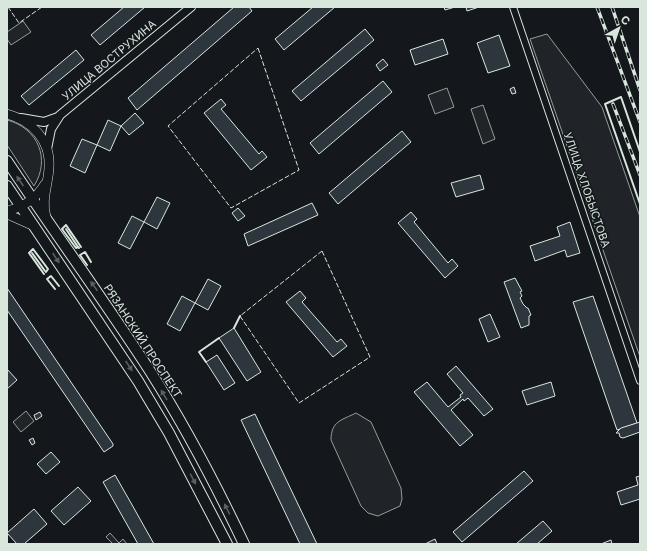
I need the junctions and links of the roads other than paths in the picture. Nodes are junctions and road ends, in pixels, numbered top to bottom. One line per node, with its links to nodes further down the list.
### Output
1 (190, 7): 4 (street, УЛИЦА ВОСТРУХИНА)
2 (513, 7): 15 (street, УЛИЦА ХЛОБЫСТОВА)
3 (10, 115): 4 (street, УЛИЦА ВОСТРУХИНА); 5 (main road)
4 (60, 115): 5 (street, УЛИЦА ВОСТРУХИНА)
5 (47, 149): 7 (main road)
6 (7, 161): 9 (main road, РЯЗАНСКИЙ ПРОСПЕКТ, one-way to 6)
7 (48, 176): 9 (main road); 13 (main road)
8 (7, 186): 10 (main road)
9 (33, 200): 10 (main road); 13 (main road, РЯЗАНСКИЙ ПРОСПЕКТ)
10 (21, 207): 11 (main road); 14 (main road)
11 (7, 211)
12 (7, 214): 14 (main road)
13 (46, 220): 17 (main road, РЯЗАНСКИЙ ПРОСПЕКТ, one-way to 13)
14 (34, 226): 16 (main road, one-way to 16)
15 (640, 380)
16 (227, 544)
17 (244, 544)

